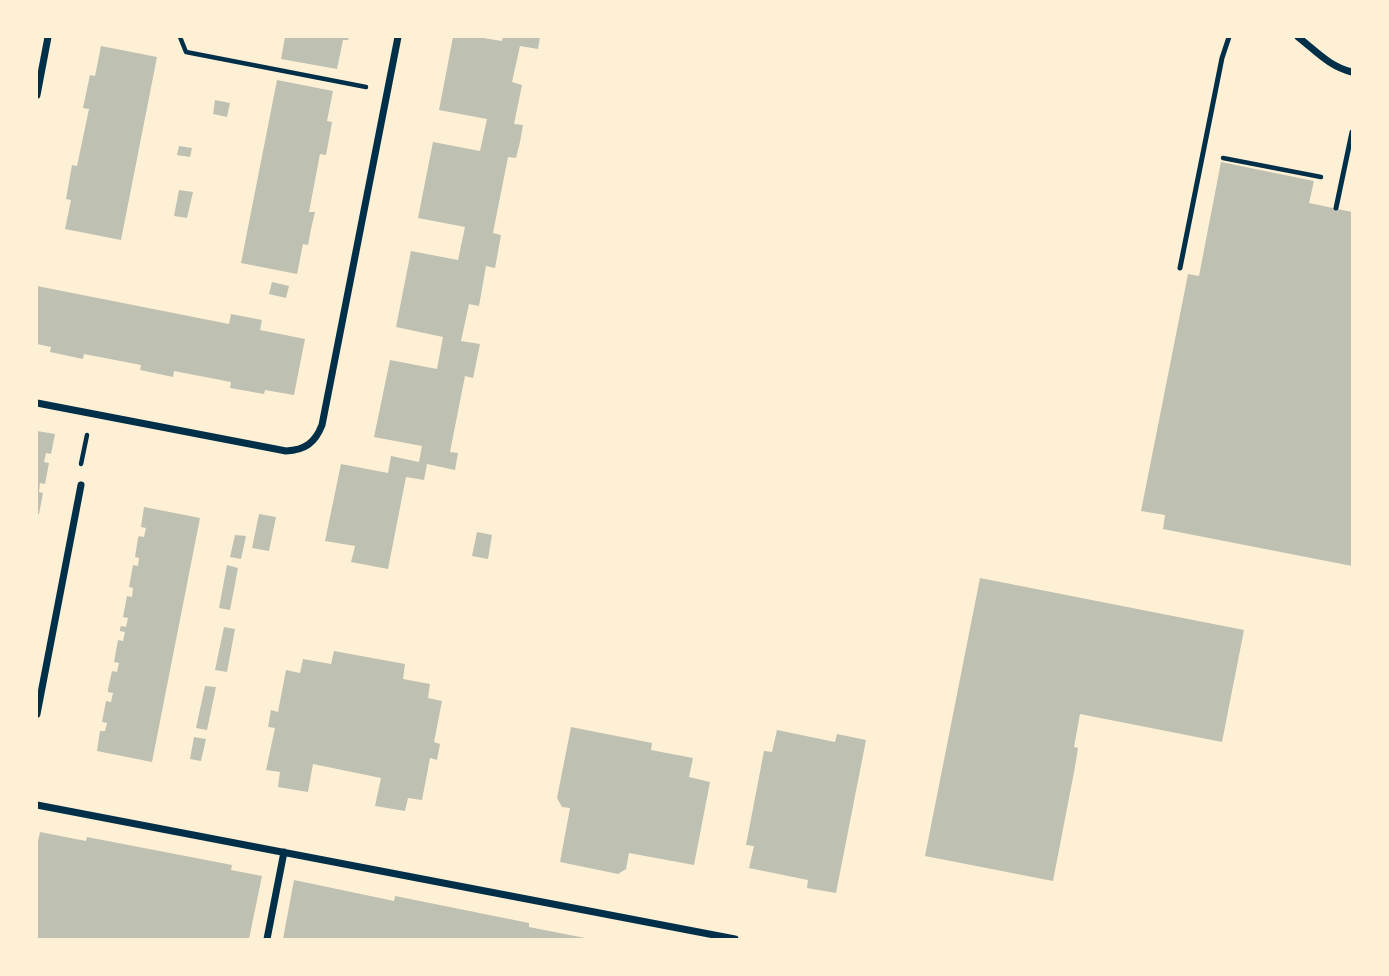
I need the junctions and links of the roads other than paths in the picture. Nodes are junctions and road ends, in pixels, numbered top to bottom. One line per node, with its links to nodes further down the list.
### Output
1 (48, 37): 6 (street)
2 (398, 37): 10 (street)
3 (1228, 37): 9 (lane)
4 (1298, 37): 5 (street)
5 (1352, 72)
6 (37, 94)
7 (1352, 132): 8 (lane)
8 (1336, 208)
9 (1180, 268)
10 (37, 403)
11 (82, 485): 12 (street)
12 (37, 714)
13 (37, 805): 14 (street)
14 (284, 852): 15 (street); 16 (street)
15 (267, 939)
16 (734, 939)

